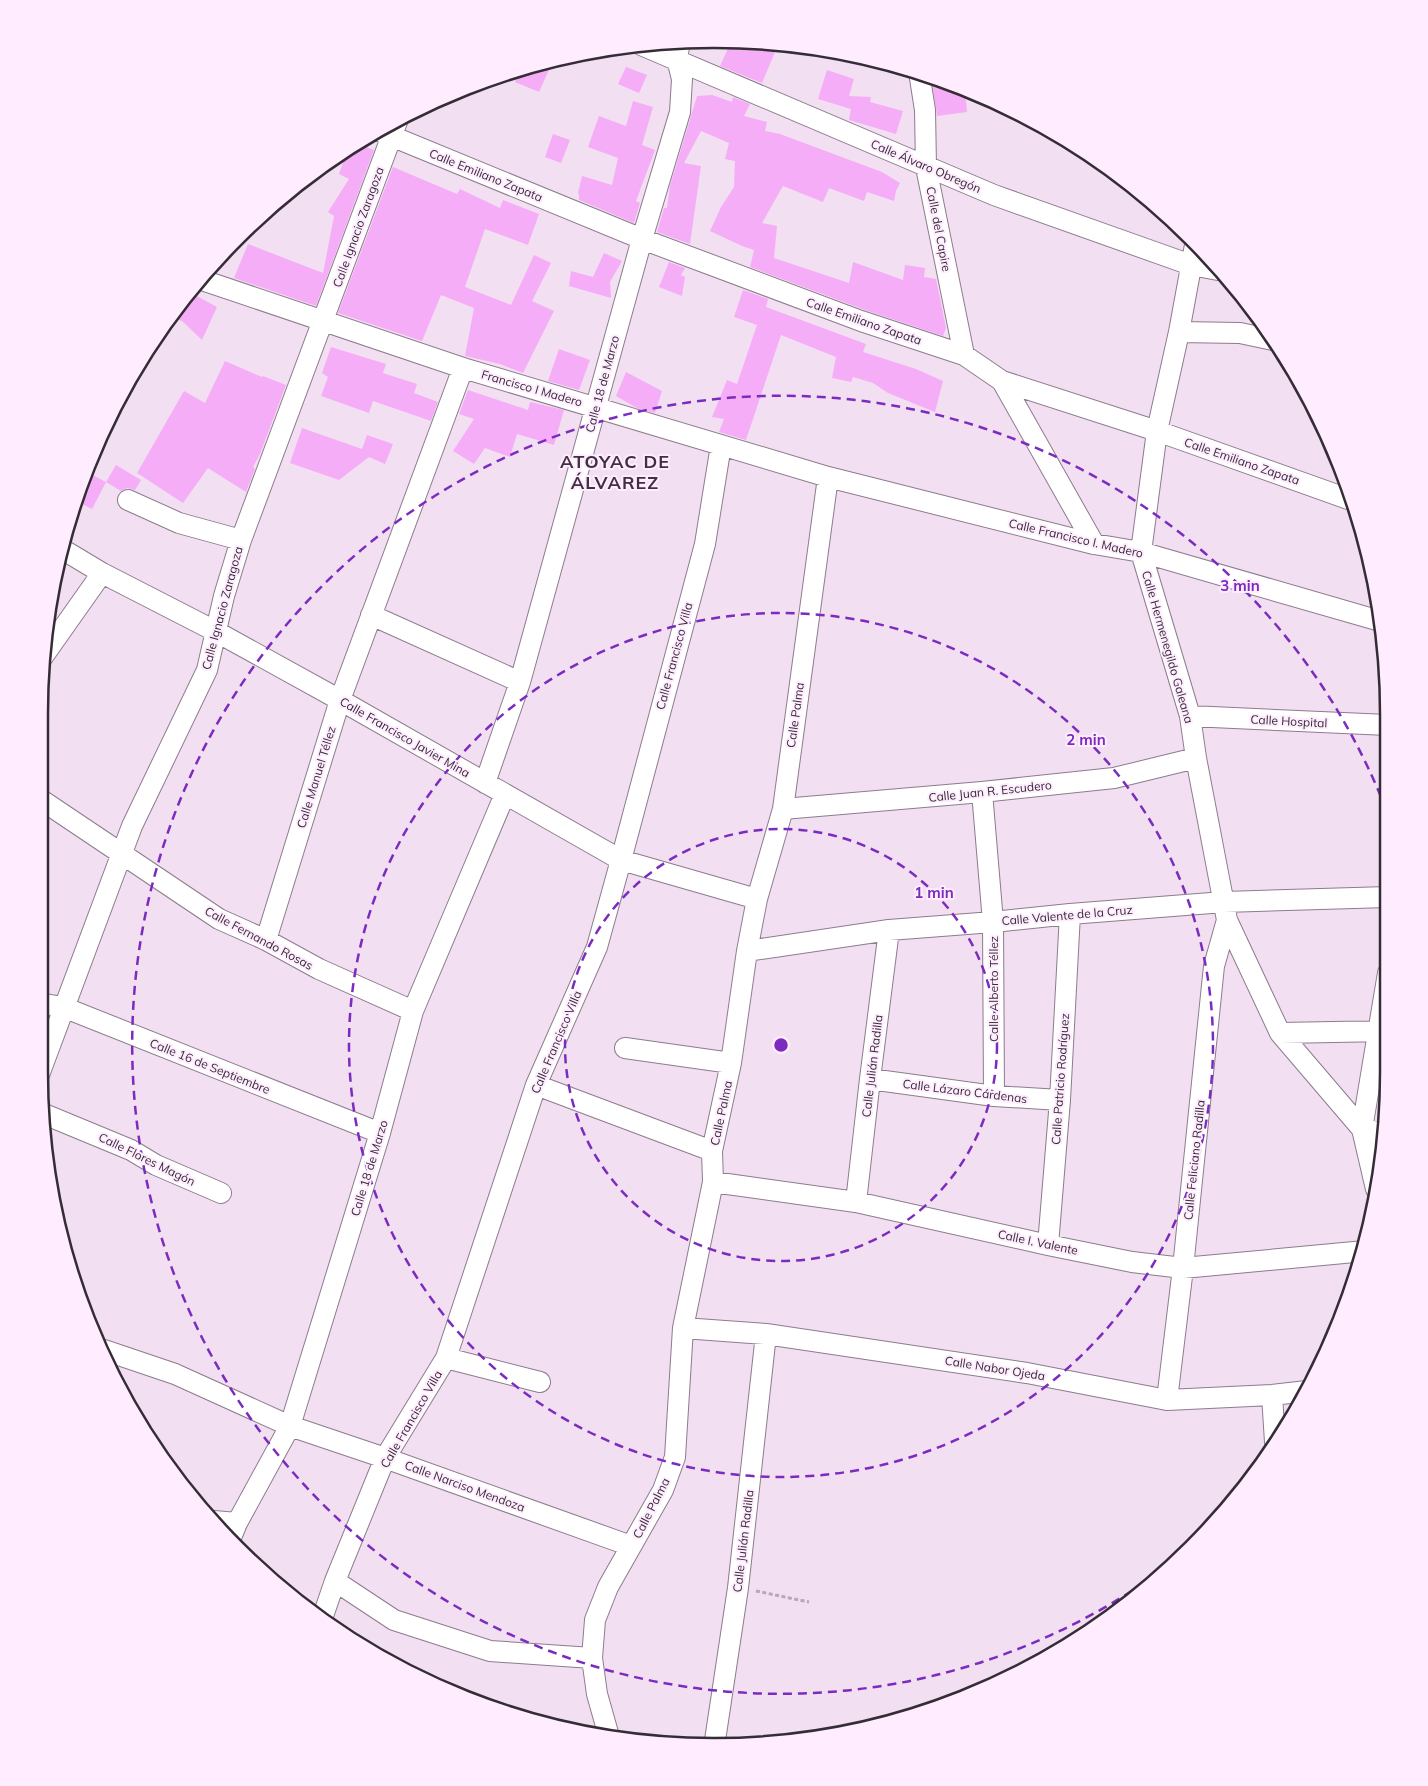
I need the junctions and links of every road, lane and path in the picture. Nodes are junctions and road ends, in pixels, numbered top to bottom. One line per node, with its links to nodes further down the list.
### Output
1 (679, 50): 5 (street, Calle Álvaro Obregón); 6 (street, Calle 18 de Marzo)
2 (920, 81): 5 (street, Calle del Capire)
3 (393, 131): 6 (street, Calle Emiliano Zapata)
4 (387, 133): 11 (street, Calle Ignacio Zaragoza)
5 (926, 167): 8 (street, Calle Álvaro Obregón); 14 (street, Calle del Capire)
6 (642, 239): 14 (street, Calle Emiliano Zapata); 17 (street, Calle 18 de Marzo)
7 (1193, 252): 8 (street, Calle Hermenegildo Galeana)
8 (1190, 265): 9 (street, Calle Álvaro Obregón); 12 (street, Calle Hermenegildo Galeana)
9 (1209, 268)
10 (207, 282): 11 (street)
11 (323, 322): 15 (street, Francisco I Madero); 23 (street, Calle Ignacio Zaragoza)
12 (1179, 332): 13 (street); 18 (street, Calle Hermenegildo Galeana)
13 (1264, 338)
14 (964, 355): 16 (street, Calle Emiliano Zapata)
15 (462, 368): 17 (street, Francisco I Madero); 28 (street, Calle Manuel Téllez)
16 (1002, 381): 18 (street, Calle Emiliano Zapata); 24 (street)
17 (596, 407): 19 (street, Francisco I Madero); 32 (street, Calle 18 de Marzo)
18 (1158, 431): 21 (street, Calle Emiliano Zapata); 25 (street, Calle Hermenegildo Galeana)
19 (721, 444): 20 (street, Francisco I Madero); 43 (street, Calle Francisco Villa)
20 (828, 477): 24 (street, Calle Francisco I. Madero); 41 (street, Calle Palma)
21 (1344, 498)
22 (128, 500): 23 (street)
23 (240, 540): 30 (street, Calle Ignacio Zaragoza)
24 (1094, 544): 25 (street, Calle Francisco I. Madero)
25 (1141, 552): 29 (street, Calle Francisco I. Madero); 34 (street, Calle Hermenegildo Galeana)
26 (67, 553): 27 (street, Calle Francisco Javier Mina)
27 (102, 573): 30 (street, Calle Francisco Javier Mina); 31 (street)
28 (371, 614): 32 (street); 33 (street, Calle Manuel Téllez)
29 (1374, 619)
30 (215, 631): 33 (street, Calle Francisco Javier Mina); 42 (street, Calle Ignacio Zaragoza)
31 (51, 645)
32 (520, 682): 37 (street, Calle 18 de Marzo)
33 (340, 700): 37 (street, Calle Francisco Javier Mina); 50 (street, Calle Manuel Téllez)
34 (1190, 716): 35 (street, Calle Hospital); 36 (street, Calle Hermenegildo Galeana)
35 (1380, 725)
36 (1196, 758): 38 (street, Calle Juan R. Escudero); 46 (street, Calle Hermenegildo Galeana)
37 (485, 783): 39 (street, Calle Francisco Javier Mina)
38 (982, 792): 41 (street, Calle Juan R. Escudero); 48 (street, Calle Alberto Téllez)
39 (505, 794): 43 (street, Calle Francisco Javier Mina); 54 (street, Calle 18 de Marzo)
40 (48, 804): 42 (street, Calle Fernando Rosas)
41 (783, 809): 45 (street, Calle Palma)
42 (123, 854): 50 (street, Calle Fernando Rosas); 53 (street, Calle Ignacio Zaragoza)
43 (621, 860): 45 (street, Calle Francisco Javier Mina); 62 (street, Calle Francisco Villa)
44 (1380, 897): 46 (street, Calle Valente de la Cruz)
45 (757, 899): 51 (street, Calle Palma)
46 (1225, 911): 47 (street, Calle Valente de la Cruz); 56 (street, Calle Hermenegildo Galeana); 76 (street, Calle Feliciano Radilla)
47 (1070, 914): 48 (street, Calle Valente de la Cruz); 64 (street, Calle Patricio Rodríguez)
48 (993, 922): 49 (street, Calle Valente de la Cruz); 63 (street, Calle Alberto Téllez)
49 (889, 930): 51 (street, Calle Valente de la Cruz); 61 (street, Calle Julián Radilla)
50 (266, 940): 54 (street, Calle Fernando Rosas)
51 (747, 951): 60 (street, Calle Palma)
52 (48, 1004): 53 (street, Calle 16 de Septiembre)
53 (63, 1007): 59 (street, Calle Ignacio Zaragoza); 68 (street, Calle 16 de Septiembre)
54 (412, 1011): 68 (street, Calle 18 de Marzo)
55 (1380, 1031): 56 (street)
56 (1280, 1033): 66 (street, Calle Hermenegildo Galeana)
57 (1380, 1045): 66 (street)
58 (625, 1048): 60 (street)
59 (48, 1050)
60 (731, 1063): 69 (street, Calle Palma)
61 (870, 1079): 63 (street, Calle Lázaro Cárdenas); 73 (street, Calle Julián Radilla)
62 (536, 1085): 69 (street); 80 (street, Calle Francisco Villa)
63 (994, 1096): 64 (street, Calle Lázaro Cárdenas)
64 (1060, 1100): 74 (street, Calle Patricio Rodríguez)
65 (49, 1116): 72 (street, Calle Flores Magón)
66 (1362, 1129): 67 (street); 70 (street)
67 (1378, 1132)
68 (380, 1133): 85 (street, Calle 18 de Marzo)
69 (712, 1151): 71 (street, Calle Palma)
70 (1373, 1174)
71 (713, 1182): 73 (street, Calle I. Valente); 77 (street, Calle Palma)
72 (221, 1193)
73 (856, 1202): 74 (street, Calle I. Valente)
74 (1048, 1245): 76 (street, Calle I. Valente)
75 (1356, 1252): 76 (street, Calle I. Valente)
76 (1183, 1268): 84 (street, Calle Feliciano Radilla)
77 (683, 1328): 78 (street, Calle Nabor Ojeda); 89 (street, Calle Palma)
78 (766, 1334): 84 (street, Calle Nabor Ojeda); 91 (street, Calle Julián Radilla)
79 (109, 1352): 85 (street, Calle Narciso Mendoza)
80 (446, 1358): 81 (street); 87 (street, Calle Francisco Villa)
81 (540, 1382)
82 (1298, 1392): 83 (street, Calle Nabor Ojeda)
83 (1272, 1395): 84 (street, Calle Nabor Ojeda); 86 (street)
84 (1167, 1400)
85 (290, 1426): 87 (street, Calle Narciso Mendoza); 88 (street, Calle 18 de Marzo)
86 (1274, 1432)
87 (385, 1458): 89 (street, Calle Narciso Mendoza); 90 (street, Calle Francisco Villa)
88 (233, 1532)
89 (632, 1546): 94 (street, Calle Palma)
90 (334, 1581): 93 (street, Calle Francisco Villa); 94 (street)
91 (738, 1588): 92 (path); 96 (street, Calle Julián Radilla)
92 (809, 1602)
93 (324, 1612)
94 (592, 1658): 95 (street, Calle Palma)
95 (607, 1730)
96 (715, 1738)

